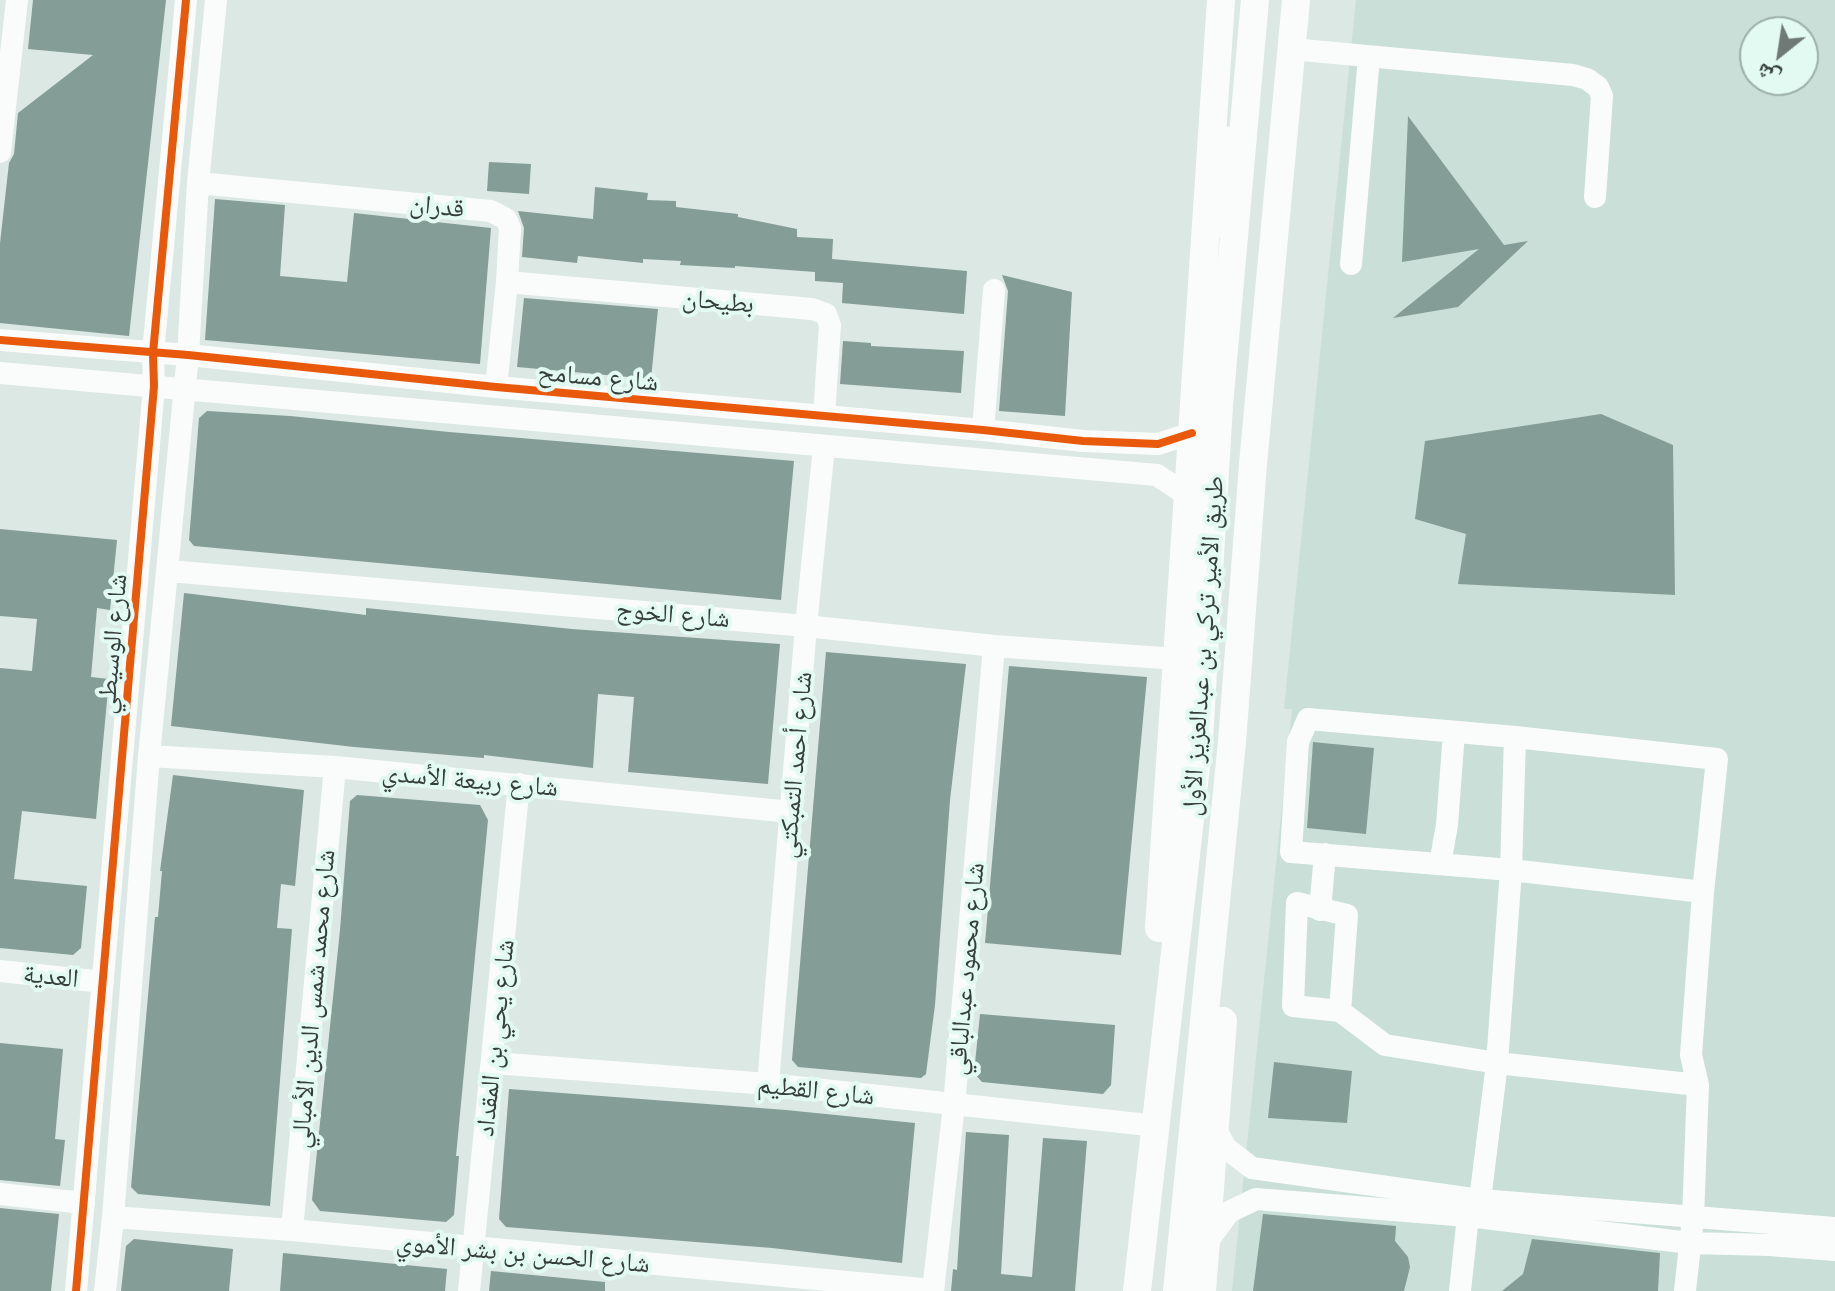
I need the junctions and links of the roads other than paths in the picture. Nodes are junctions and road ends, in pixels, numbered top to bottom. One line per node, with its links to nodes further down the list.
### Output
1 (17, 0): 8 (street)
2 (186, 0): 17 (street, شارع الوسيطي)
3 (216, 0): 11 (street, شارع الوسيطي)
4 (1224, 0): 23 (street); 28 (main road)
5 (1255, 0): 23 (main road, طريق الأمير تركي بن عبدالعزيز الأول)
6 (1299, 0): 7 (main road, طريق الأمير تركي بن عبدالعزيز الأول)
7 (1295, 49): 9 (street); 61 (main road); 81 (main road, طريق الأمير تركي بن عبدالعزيز الأول)
8 (6, 52): 10 (street)
9 (1369, 57): 12 (street); 13 (street)
10 (0, 152)
11 (198, 183): 14 (street, قدران); 18 (street, شارع الوسيطي)
12 (1595, 197)
13 (1351, 264)
14 (507, 282): 21 (street, قدران); 25 (street, بطيحان)
15 (994, 290): 27 (street)
16 (0, 340): 17 (street, شارع مسامح)
17 (153, 353): 18 (street, شارع مسامح); 20 (street, شارع الوسيطي)
18 (188, 355): 21 (street, شارع مسامح); 22 (street, شارع الوسيطي)
19 (0, 373): 20 (street, شارع مسامح)
20 (154, 386): 22 (street, شارع مسامح); 53 (street, شارع الوسيطي)
21 (496, 387): 24 (street, شارع مسامح)
22 (185, 390): 30 (street, شارع مسامح); 35 (street, شارع الوسيطي)
23 (1219, 405): 48 (main road, طريق الأمير تركي بن عبدالعزيز الأول)
24 (792, 414): 25 (street, شارع مسامح); 30 (street)
25 (824, 416): 26 (street, شارع مسامح)
26 (863, 419): 27 (street, شارع مسامح); 32 (street)
27 (983, 430): 29 (street, شارع مسامح)
28 (1192, 433): 29 (street, شارع مسامح); 34 (main road)
29 (1083, 441): 33 (street)
30 (786, 442): 31 (street, شارع مسامح)
31 (824, 446): 32 (street, شارع مسامح); 36 (street, شارع أحمد التمبكتي)
32 (861, 449): 33 (street, شارع مسامح)
33 (1085, 468): 34 (street, شارع مسامح)
34 (1187, 495): 38 (main road)
35 (169, 571): 36 (street, شارع الخوج); 41 (street, شارع الوسيطي)
36 (806, 626): 37 (street, شارع الخوج); 44 (street, شارع أحمد التمبكتي)
37 (994, 646): 38 (street, شارع الخوج); 59 (street, شارع محمود عبدالباقي)
38 (1177, 659): 51 (main road)
39 (1454, 732): 40 (street); 45 (street); 46 (street)
40 (1515, 737): 47 (street); 49 (street)
41 (149, 756): 42 (street, شارع ربيعة الأسدي); 67 (street, شارع الوسيطي)
42 (335, 767): 43 (street, شارع ربيعة الأسدي); 70 (street, شارع محمد شمس الدين الأمبالي)
43 (519, 784): 44 (street, شارع ربيعة الأسدي); 55 (street, شارع يحي بن المقداد)
44 (791, 812): 57 (street, شارع أحمد التمبكتي)
45 (1325, 854): 46 (street); 50 (street)
46 (1440, 864): 47 (street)
47 (1511, 870): 49 (street); 56 (street)
48 (1182, 890): 51 (main road); 80 (main road, طريق الأمير تركي بن عبدالعزيز الأول)
49 (1703, 892): 58 (street)
50 (1320, 910): 54 (street); 54 (street)
51 (1159, 928): 60 (main road)
52 (0, 971): 53 (street, العدية)
53 (103, 982): 64 (street, شارع الوسيطي)
54 (1340, 1011): 56 (street)
55 (494, 1063): 57 (street, شارع القطيم); 73 (street, شارع يحي بن المقداد)
56 (1497, 1063): 58 (street); 66 (street)
57 (768, 1084): 59 (street, شارع القطيم)
58 (1698, 1085): 68 (street)
59 (954, 1105): 60 (street, شارع القطيم); 78 (street, شارع محمود عبدالباقي)
60 (1139, 1124): 79 (main road)
61 (1215, 1128): 62 (street); 72 (main road)
62 (1314, 1177): 65 (street); 66 (street)
63 (0, 1194): 64 (street)
64 (84, 1203): 75 (street, شارع الوسيطي)
65 (1310, 1203): 66 (street); 72 (street)
66 (1474, 1208): 68 (street); 71 (street); 83 (street)
67 (113, 1217): 70 (street, شارع الحسن بن بشر الأموي); 76 (street, شارع الوسيطي)
68 (1693, 1218): 69 (street); 71 (street)
69 (1835, 1228)
70 (292, 1230): 73 (street, شارع الحسن بن بشر الأموي)
71 (1690, 1243): 74 (street); 84 (street)
72 (1205, 1245): 82 (main road)
73 (474, 1249): 77 (street, شارع يحي بن المقداد); 78 (street, شارع الحسن بن بشر الأموي)
74 (1835, 1250)
75 (76, 1291)
76 (105, 1291)
77 (469, 1291)
78 (933, 1291)
79 (1122, 1291)
80 (1137, 1291)
81 (1177, 1291)
82 (1202, 1291)
83 (1460, 1291)
84 (1685, 1291)

